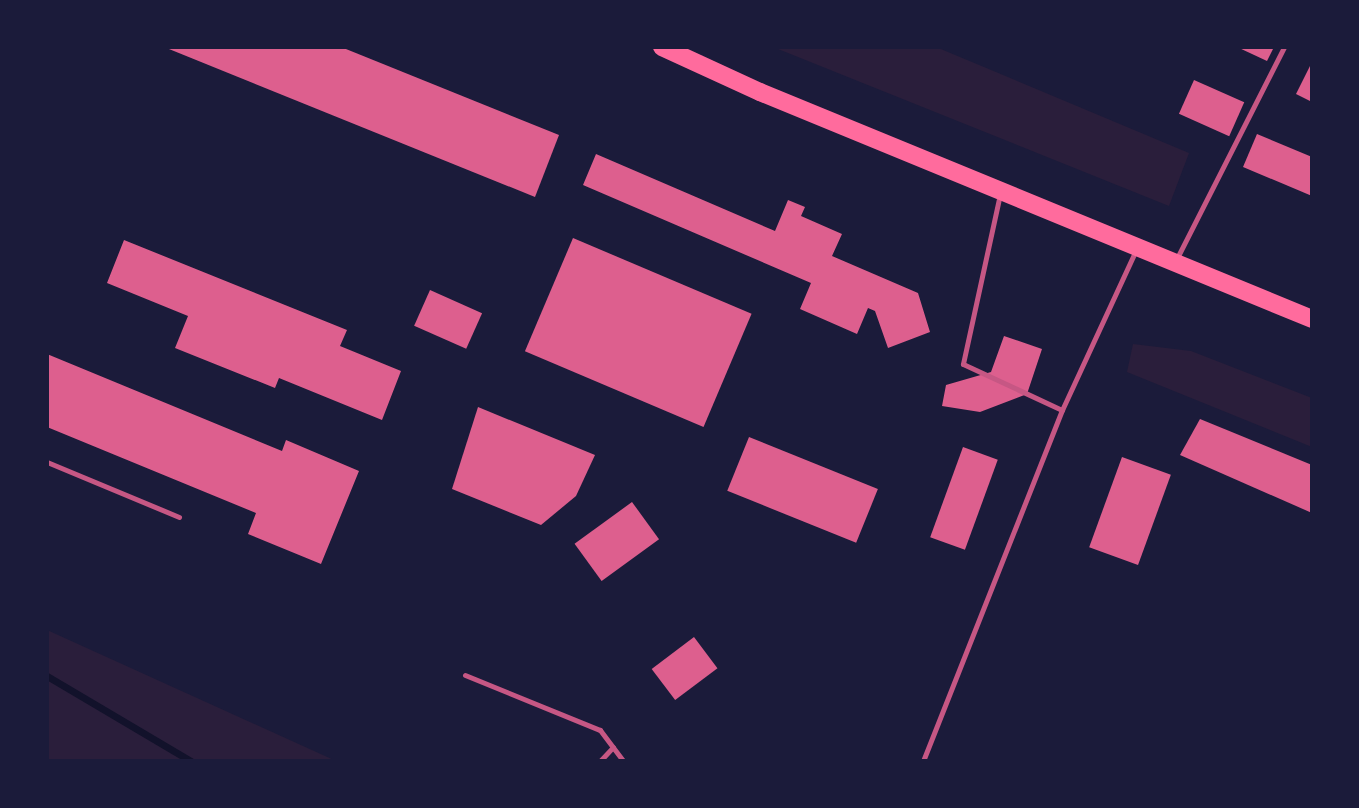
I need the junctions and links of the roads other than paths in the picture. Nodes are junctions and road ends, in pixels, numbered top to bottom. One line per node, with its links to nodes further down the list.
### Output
1 (662, 47): 3 (main road)
2 (1284, 47): 5 (lane)
3 (1000, 192): 4 (main road); 7 (lane)
4 (1138, 247): 5 (main road); 7 (lane)
5 (1175, 262): 6 (main road)
6 (1312, 319)
7 (1062, 410): 14 (lane)
8 (47, 462): 9 (lane)
9 (179, 517)
10 (465, 675): 11 (lane)
11 (613, 747): 12 (lane); 13 (lane)
12 (600, 761)
13 (623, 761)
14 (923, 761)

